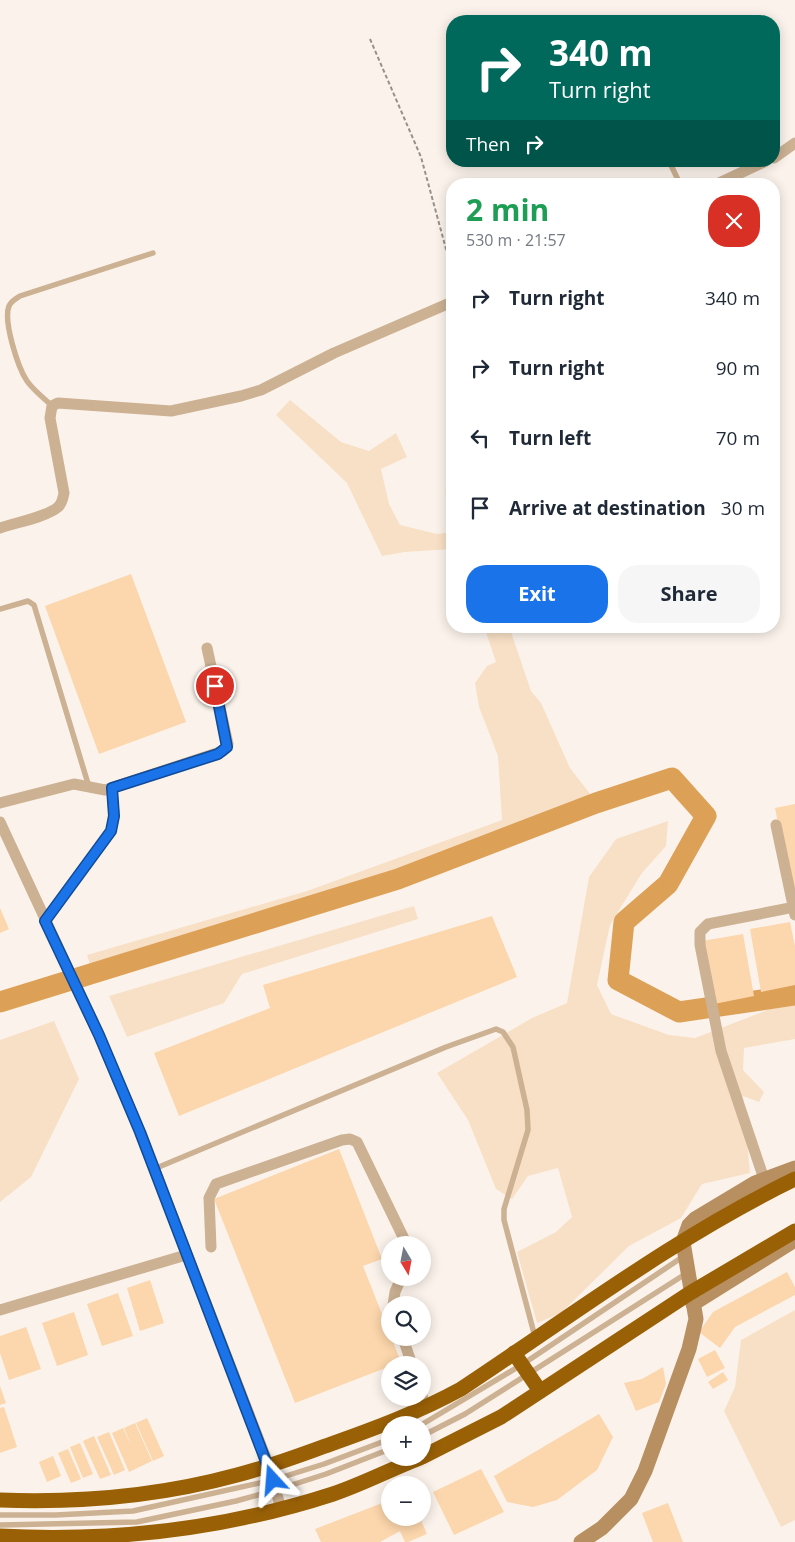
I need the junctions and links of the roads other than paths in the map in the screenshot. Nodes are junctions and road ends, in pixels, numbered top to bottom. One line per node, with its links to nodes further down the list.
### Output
1 (795, 143): 2 (street)
2 (780, 154)
3 (753, 167): 4 (street)
4 (730, 178)
5 (153, 253): 7 (lane)
6 (446, 305): 7 (street)
7 (52, 406): 8 (street)
8 (0, 528)
9 (0, 609): 11 (lane)
10 (207, 648): 12 (street)
11 (89, 787): 12 (street); 13 (street)
12 (112, 788): 17 (street)
13 (0, 803)
14 (0, 822): 17 (street)
15 (776, 824): 16 (street)
16 (794, 910): 21 (street)
17 (45, 921): 19 (street)
18 (795, 1168): 21 (street)
19 (154, 1169): 27 (street); 31 (lane)
20 (795, 1179): 21 (highway)
21 (767, 1186): 26 (highway)
22 (795, 1231): 29 (highway)
23 (403, 1236): 25 (street)
24 (795, 1240): 29 (street)
25 (211, 1247)
26 (684, 1249): 28 (street); 31 (highway); 32 (lane)
27 (186, 1255): 30 (street); 42 (street)
28 (687, 1273): 29 (street); 32 (lane)
29 (691, 1299): 33 (highway); 49 (street)
30 (0, 1310)
31 (535, 1340): 32 (highway)
32 (522, 1364): 33 (highway); 34 (highway); 36 (lane); 37 (lane)
33 (540, 1391): 39 (highway)
34 (431, 1400)
35 (418, 1406): 42 (highway)
36 (431, 1419)
37 (431, 1431)
38 (381, 1442): 42 (lane)
39 (431, 1452)
40 (381, 1453): 42 (lane)
41 (400, 1466): 44 (highway)
42 (272, 1479): 43 (highway); 44 (street); 45 (lane); 46 (lane)
43 (0, 1500)
44 (281, 1509): 48 (highway)
45 (0, 1515)
46 (0, 1525)
47 (0, 1536): 48 (highway)
48 (117, 1540)
49 (581, 1542)

